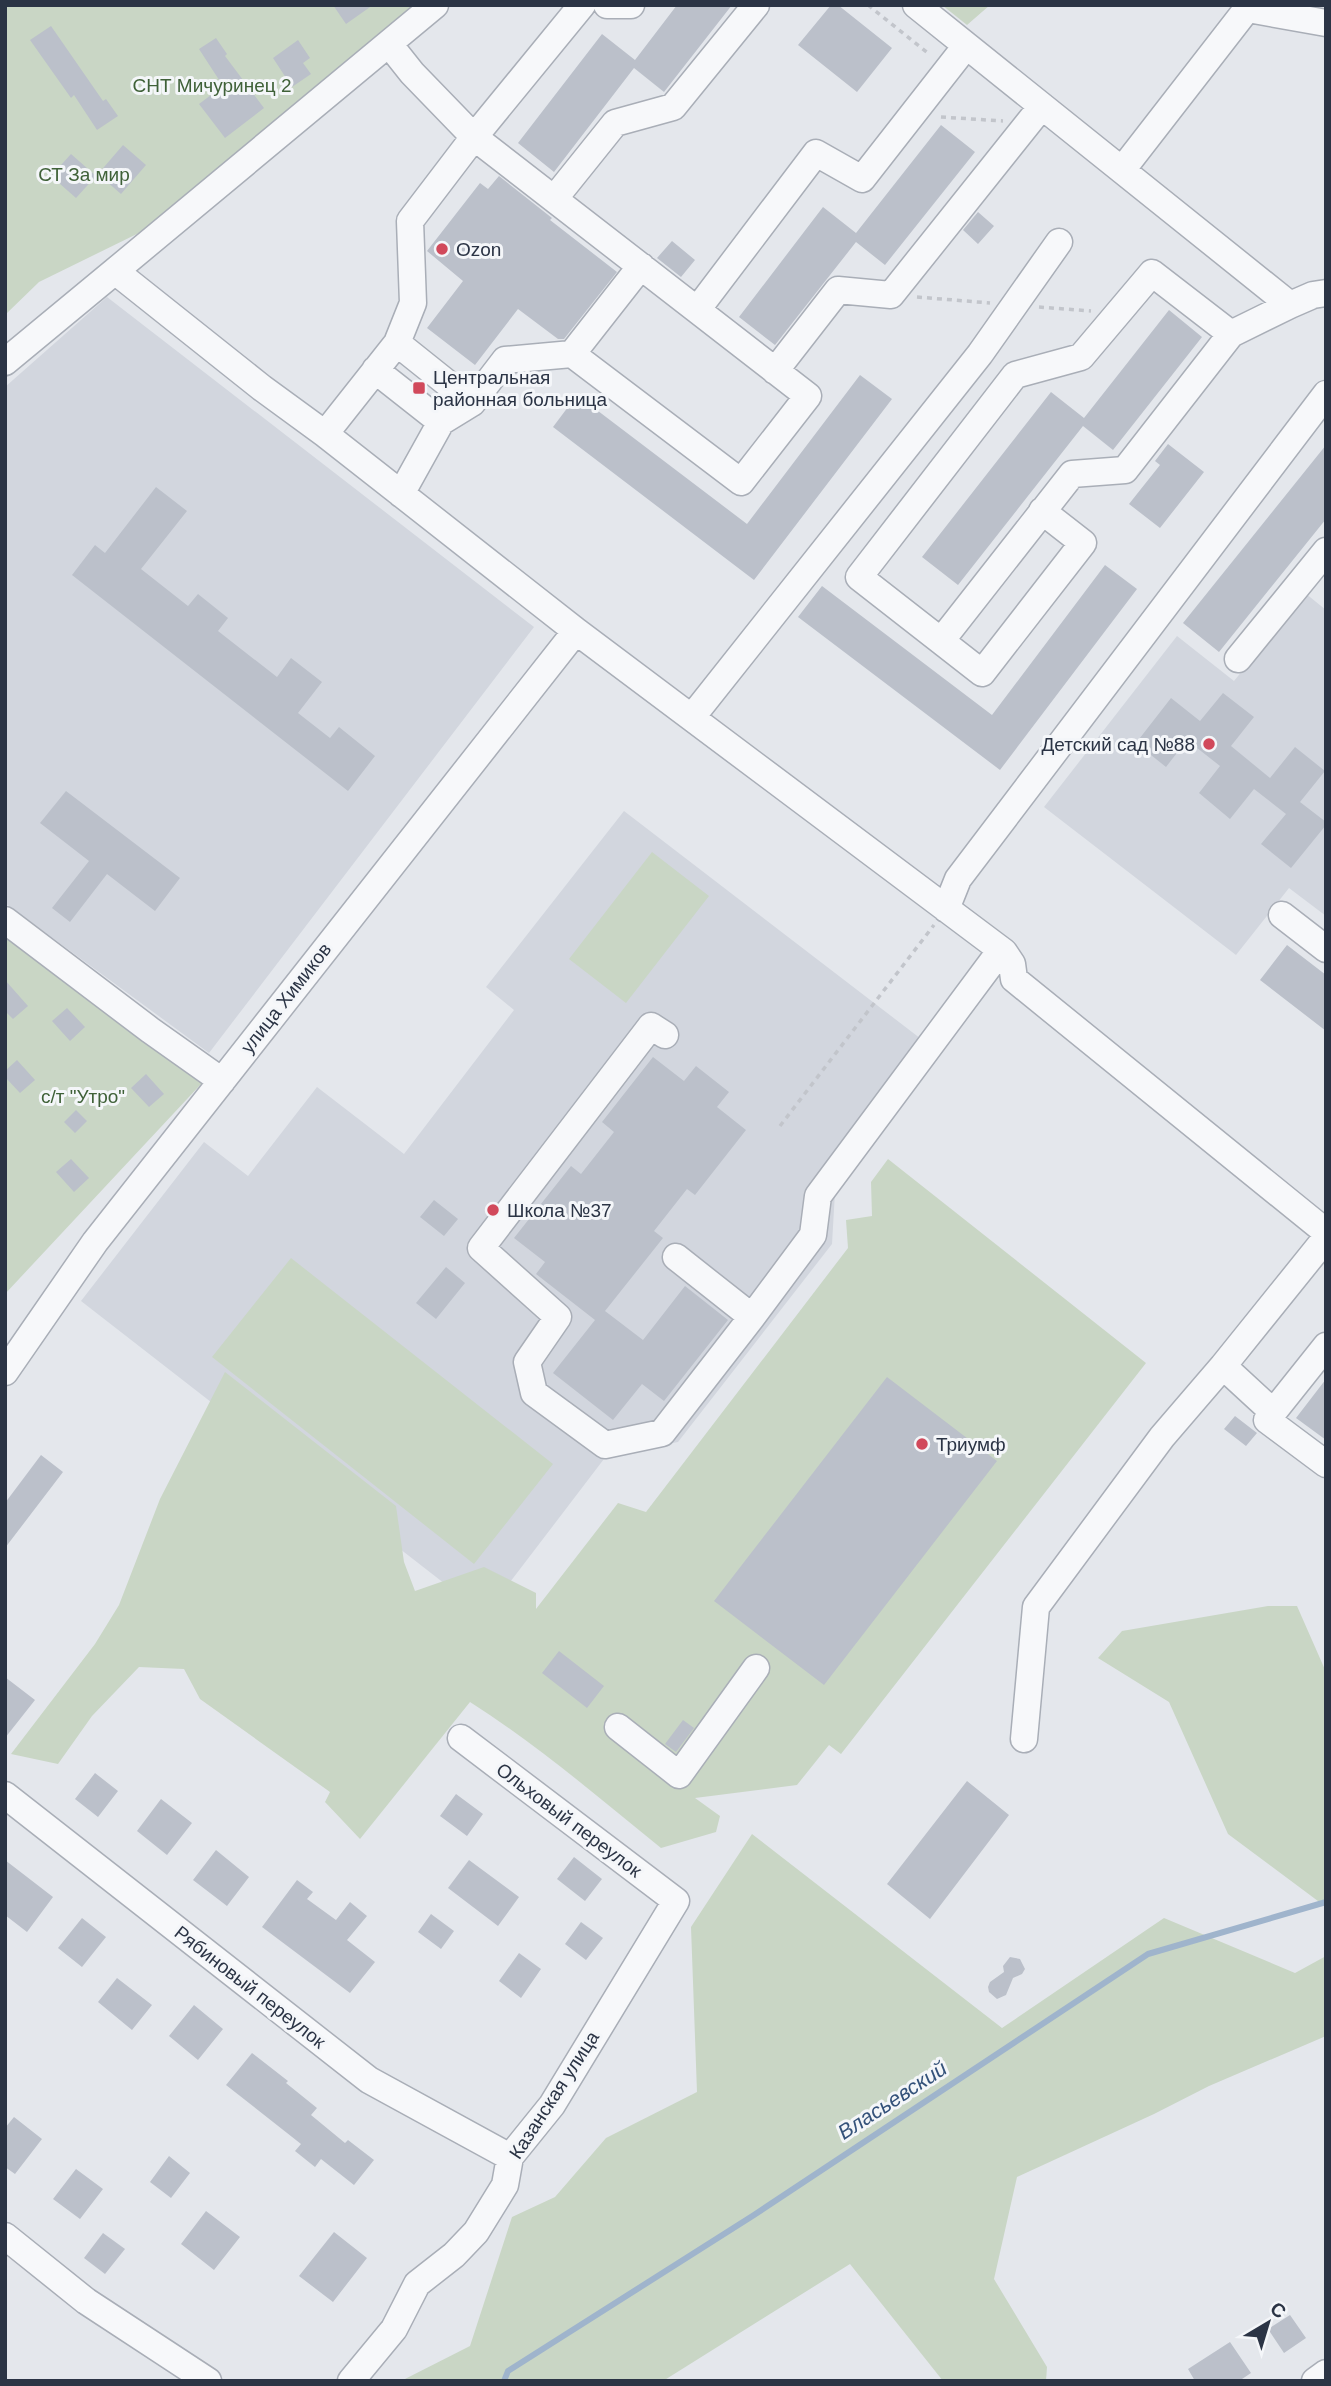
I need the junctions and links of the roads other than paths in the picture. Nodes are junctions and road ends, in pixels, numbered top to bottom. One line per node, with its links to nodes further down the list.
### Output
1 (435, 5): 9 (street)
2 (582, 5): 12 (street)
3 (607, 5): 4 (street)
4 (631, 5)
5 (756, 5): 14 (street)
6 (916, 5): 10 (street)
7 (1249, 7): 8 (street); 13 (street)
8 (1326, 23)
9 (389, 44): 12 (street); 17 (street)
10 (967, 46): 11 (street); 20 (street)
11 (1036, 114): 13 (street); 26 (street)
12 (474, 136): 14 (street); 22 (street)
13 (1122, 170): 19 (street)
14 (554, 199): 16 (street)
15 (1059, 242): 37 (street)
16 (641, 267): 20 (street); 23 (street)
17 (115, 271): 24 (street); 30 (street)
18 (1326, 293): 19 (street)
19 (1290, 304): 21 (street)
20 (697, 310): 26 (street)
21 (1231, 334): 32 (street); 35 (street)
22 (397, 343): 25 (street); 28 (street)
23 (572, 354): 26 (street); 28 (street)
24 (5, 362)
25 (375, 370): 29 (street); 30 (street)
26 (775, 371)
27 (1326, 394): 38 (street)
28 (472, 403): 29 (street)
29 (441, 422): 31 (street)
30 (324, 434): 31 (street)
31 (401, 494): 34 (street)
32 (1042, 511): 35 (street); 35 (street)
33 (1326, 551): 36 (street)
34 (576, 631): 37 (street); 44 (street, улица Химиков)
35 (941, 641)
36 (1238, 659)
37 (692, 717): 38 (street)
38 (946, 909): 42 (street)
39 (1282, 915): 41 (street)
40 (5, 920): 44 (street)
41 (1326, 949)
42 (1001, 950): 45 (street); 48 (street)
43 (665, 1035): 48 (street)
44 (222, 1081): 51 (street, улица Химиков)
45 (1326, 1232)
46 (1326, 1238): 50 (street)
47 (676, 1257): 48 (street)
48 (752, 1317)
49 (1326, 1346): 52 (street)
50 (1223, 1366): 52 (street); 57 (street)
51 (5, 1372)
52 (1273, 1412): 53 (street)
53 (1326, 1464)
54 (756, 1668): 55 (street)
55 (618, 1727)
56 (461, 1738): 59 (street, Ольховый переулок)
57 (1024, 1739)
58 (5, 1795): 60 (street, Рябиновый переулок)
59 (676, 1901): 60 (street, Казанская улица)
60 (510, 2157): 64 (street, Казанская улица)
61 (5, 2236): 63 (street)
62 (1326, 2373): 65 (street)
63 (208, 2381)
64 (351, 2381)
65 (1315, 2381)

